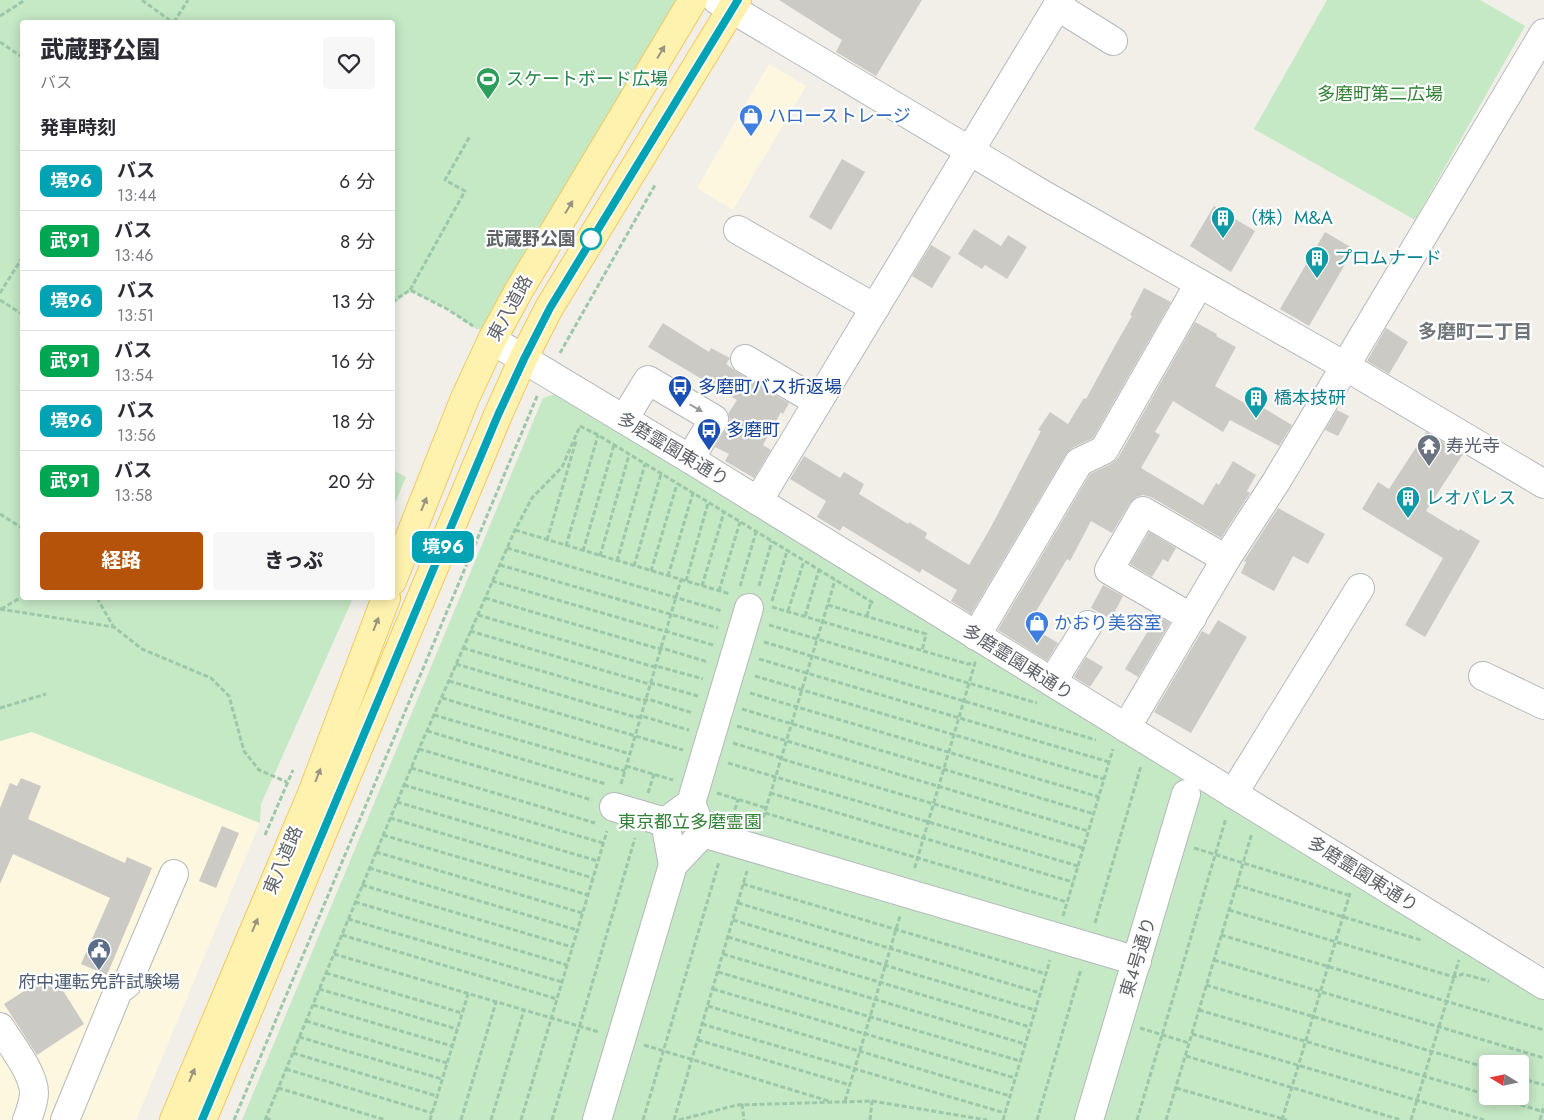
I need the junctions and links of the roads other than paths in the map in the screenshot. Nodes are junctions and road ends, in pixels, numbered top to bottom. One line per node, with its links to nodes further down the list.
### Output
1 (693, 0): 10 (main road, 東八道路, one-way to 1)
2 (728, 3): 6 (street); 11 (main road, 東八道路)
3 (1059, 3): 5 (street); 6 (street)
4 (1544, 33): 13 (street)
5 (1113, 41)
6 (970, 151): 8 (street); 9 (street)
7 (738, 230): 9 (street)
8 (1199, 284): 13 (street); 26 (street)
9 (875, 308): 14 (street)
10 (492, 340): 11 (street, 多磨霊園東通り); 20 (main road, 東八道路, one-way to 10)
11 (524, 359): 15 (street, 多磨霊園東通り); 45 (main road, 東八道路)
12 (745, 360): 14 (street)
13 (1345, 366): 17 (street); 19 (street)
14 (818, 402): 18 (street)
15 (624, 419): 16 (street, 多磨霊園東通り); 16 (street, one-way to 16)
16 (690, 459): 18 (street, 多磨霊園東通り)
17 (1544, 484)
18 (758, 501): 26 (street, 多磨霊園東通り)
19 (1226, 559): 24 (street); 24 (street)
20 (395, 574)
21 (1360, 588): 33 (street)
22 (754, 598): 32 (street)
23 (385, 600): 44 (main road, 東八道路, one-way to 23)
24 (1192, 618): 30 (street)
25 (1088, 625): 28 (street)
26 (976, 636): 28 (street, 多磨霊園東通り)
27 (1483, 676): 29 (street)
28 (1046, 693): 30 (street, 多磨霊園東通り)
29 (1544, 705)
30 (1126, 728): 33 (street, 多磨霊園東通り)
31 (1186, 794): 39 (street, 東４号通り)
32 (691, 803): 35 (street); 36 (street)
33 (1230, 804): 40 (street, 多磨霊園東通り)
34 (614, 807): 35 (street)
35 (653, 819): 37 (street)
36 (715, 836): 37 (street); 39 (street)
37 (673, 865): 46 (street)
38 (174, 874): 43 (street)
39 (1137, 961): 47 (street, 東４号通り)
40 (1544, 985)
41 (0, 1027): 42 (street)
42 (27, 1120)
43 (65, 1120)
44 (174, 1120)
45 (202, 1120)
46 (597, 1120)
47 (1089, 1120)

